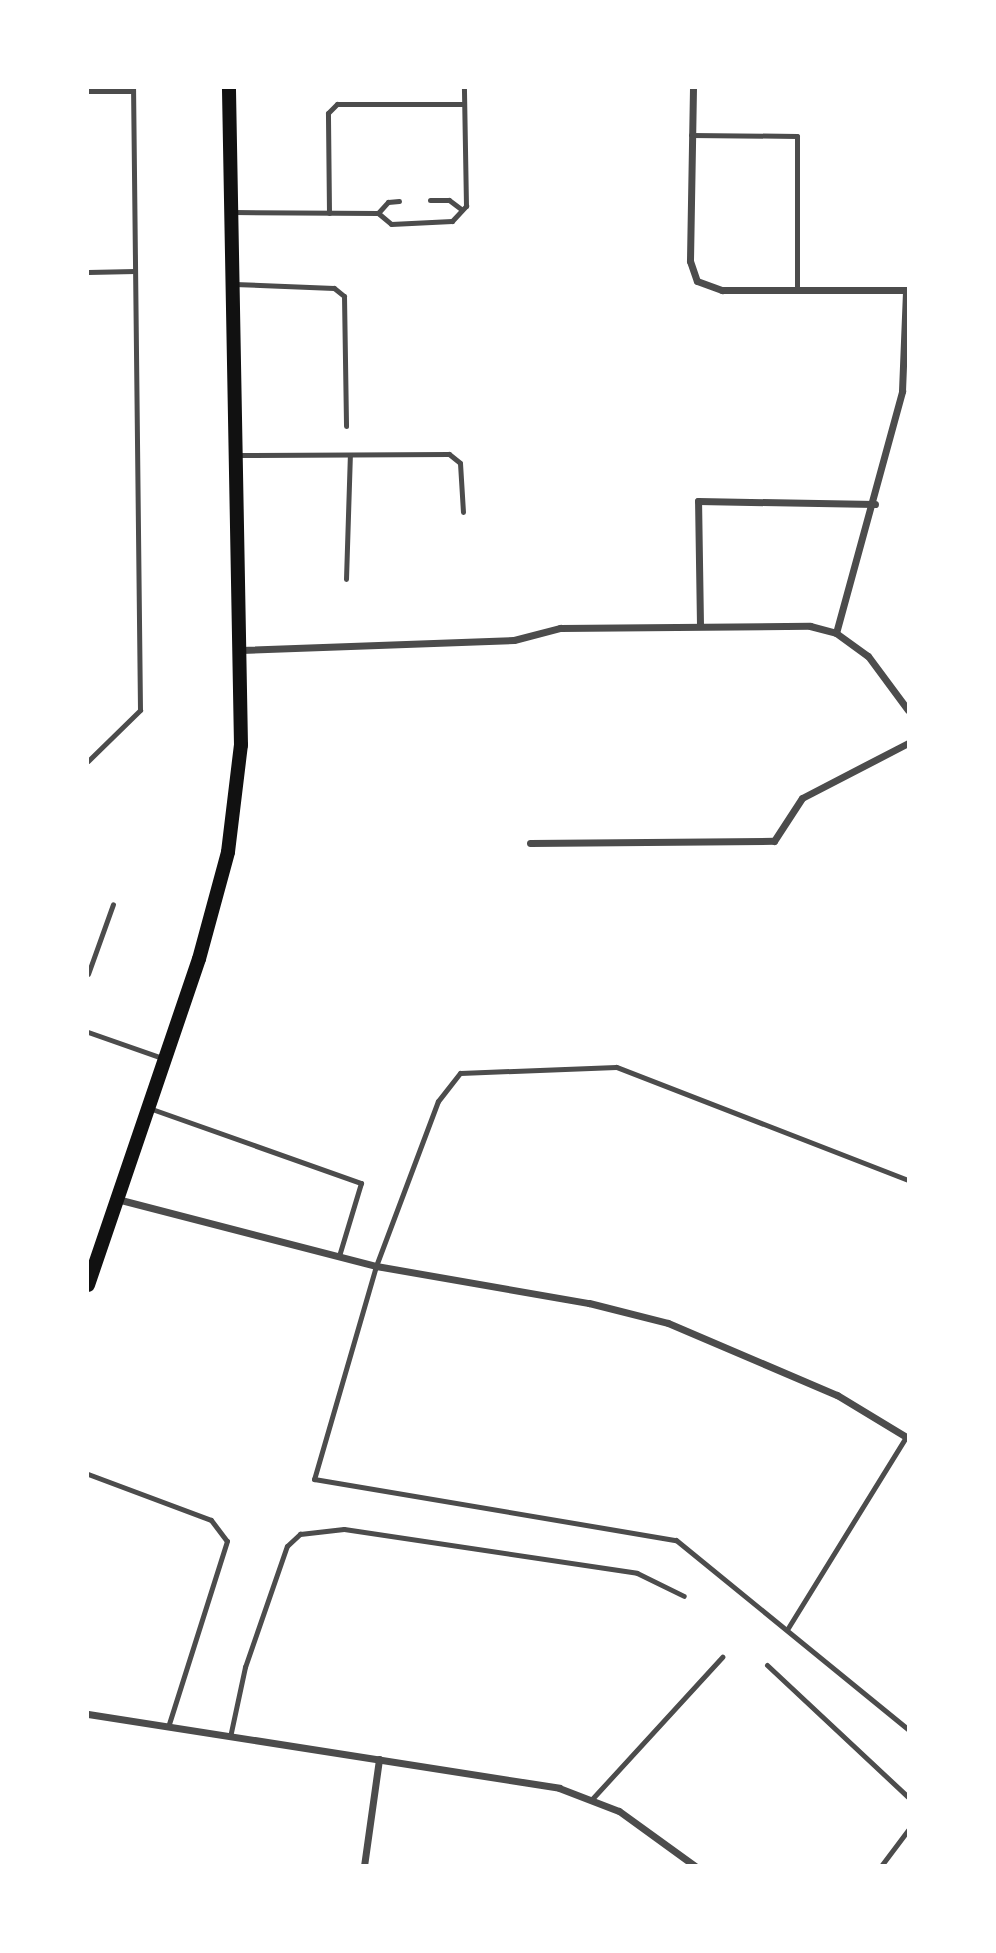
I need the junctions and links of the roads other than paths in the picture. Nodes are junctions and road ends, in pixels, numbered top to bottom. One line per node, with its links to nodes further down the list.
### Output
1 (229, 88): 11 (main road)
2 (464, 88): 6 (lane)
3 (693, 88): 7 (street)
4 (133, 89): 5 (lane); 14 (lane)
5 (88, 91)
6 (464, 104): 10 (lane); 12 (lane)
7 (691, 135): 17 (street); 17 (lane)
8 (430, 200): 10 (lane)
9 (399, 201): 13 (lane)
10 (461, 209): 13 (lane)
11 (230, 212): 12 (lane); 16 (main road)
12 (329, 213): 13 (lane)
13 (378, 213)
14 (135, 271): 15 (lane); 30 (lane)
15 (88, 272)
16 (231, 284): 19 (lane); 20 (main road)
17 (797, 288): 18 (street)
18 (907, 290): 22 (street)
19 (346, 426)
20 (240, 454): 21 (lane); 27 (main road)
21 (350, 454): 23 (lane); 24 (lane)
22 (875, 504): 25 (street); 26 (street)
23 (463, 512)
24 (346, 579)
25 (700, 625): 26 (street); 27 (street)
26 (836, 633): 28 (street)
27 (241, 650): 35 (main road)
28 (908, 710)
29 (908, 743): 31 (street)
30 (88, 761)
31 (530, 843)
32 (113, 904): 33 (lane)
33 (88, 974)
34 (88, 1032): 35 (lane)
35 (164, 1059): 36 (main road)
36 (148, 1108): 38 (main road); 39 (lane)
37 (908, 1180): 40 (lane)
38 (117, 1199): 39 (street); 41 (main road)
39 (338, 1256): 40 (street)
40 (376, 1266): 42 (street); 45 (lane)
41 (88, 1285)
42 (907, 1437): 45 (lane)
43 (88, 1474): 49 (lane)
44 (684, 1596): 51 (lane)
45 (788, 1628): 50 (lane)
46 (722, 1657): 54 (lane)
47 (767, 1665): 53 (lane)
48 (88, 1714): 49 (street)
49 (168, 1727): 51 (street)
50 (908, 1729)
51 (230, 1737): 52 (street)
52 (379, 1759): 54 (street); 56 (street)
53 (908, 1797)
54 (592, 1799): 57 (street)
55 (908, 1830): 58 (lane)
56 (364, 1866)
57 (695, 1866)
58 (881, 1866)

